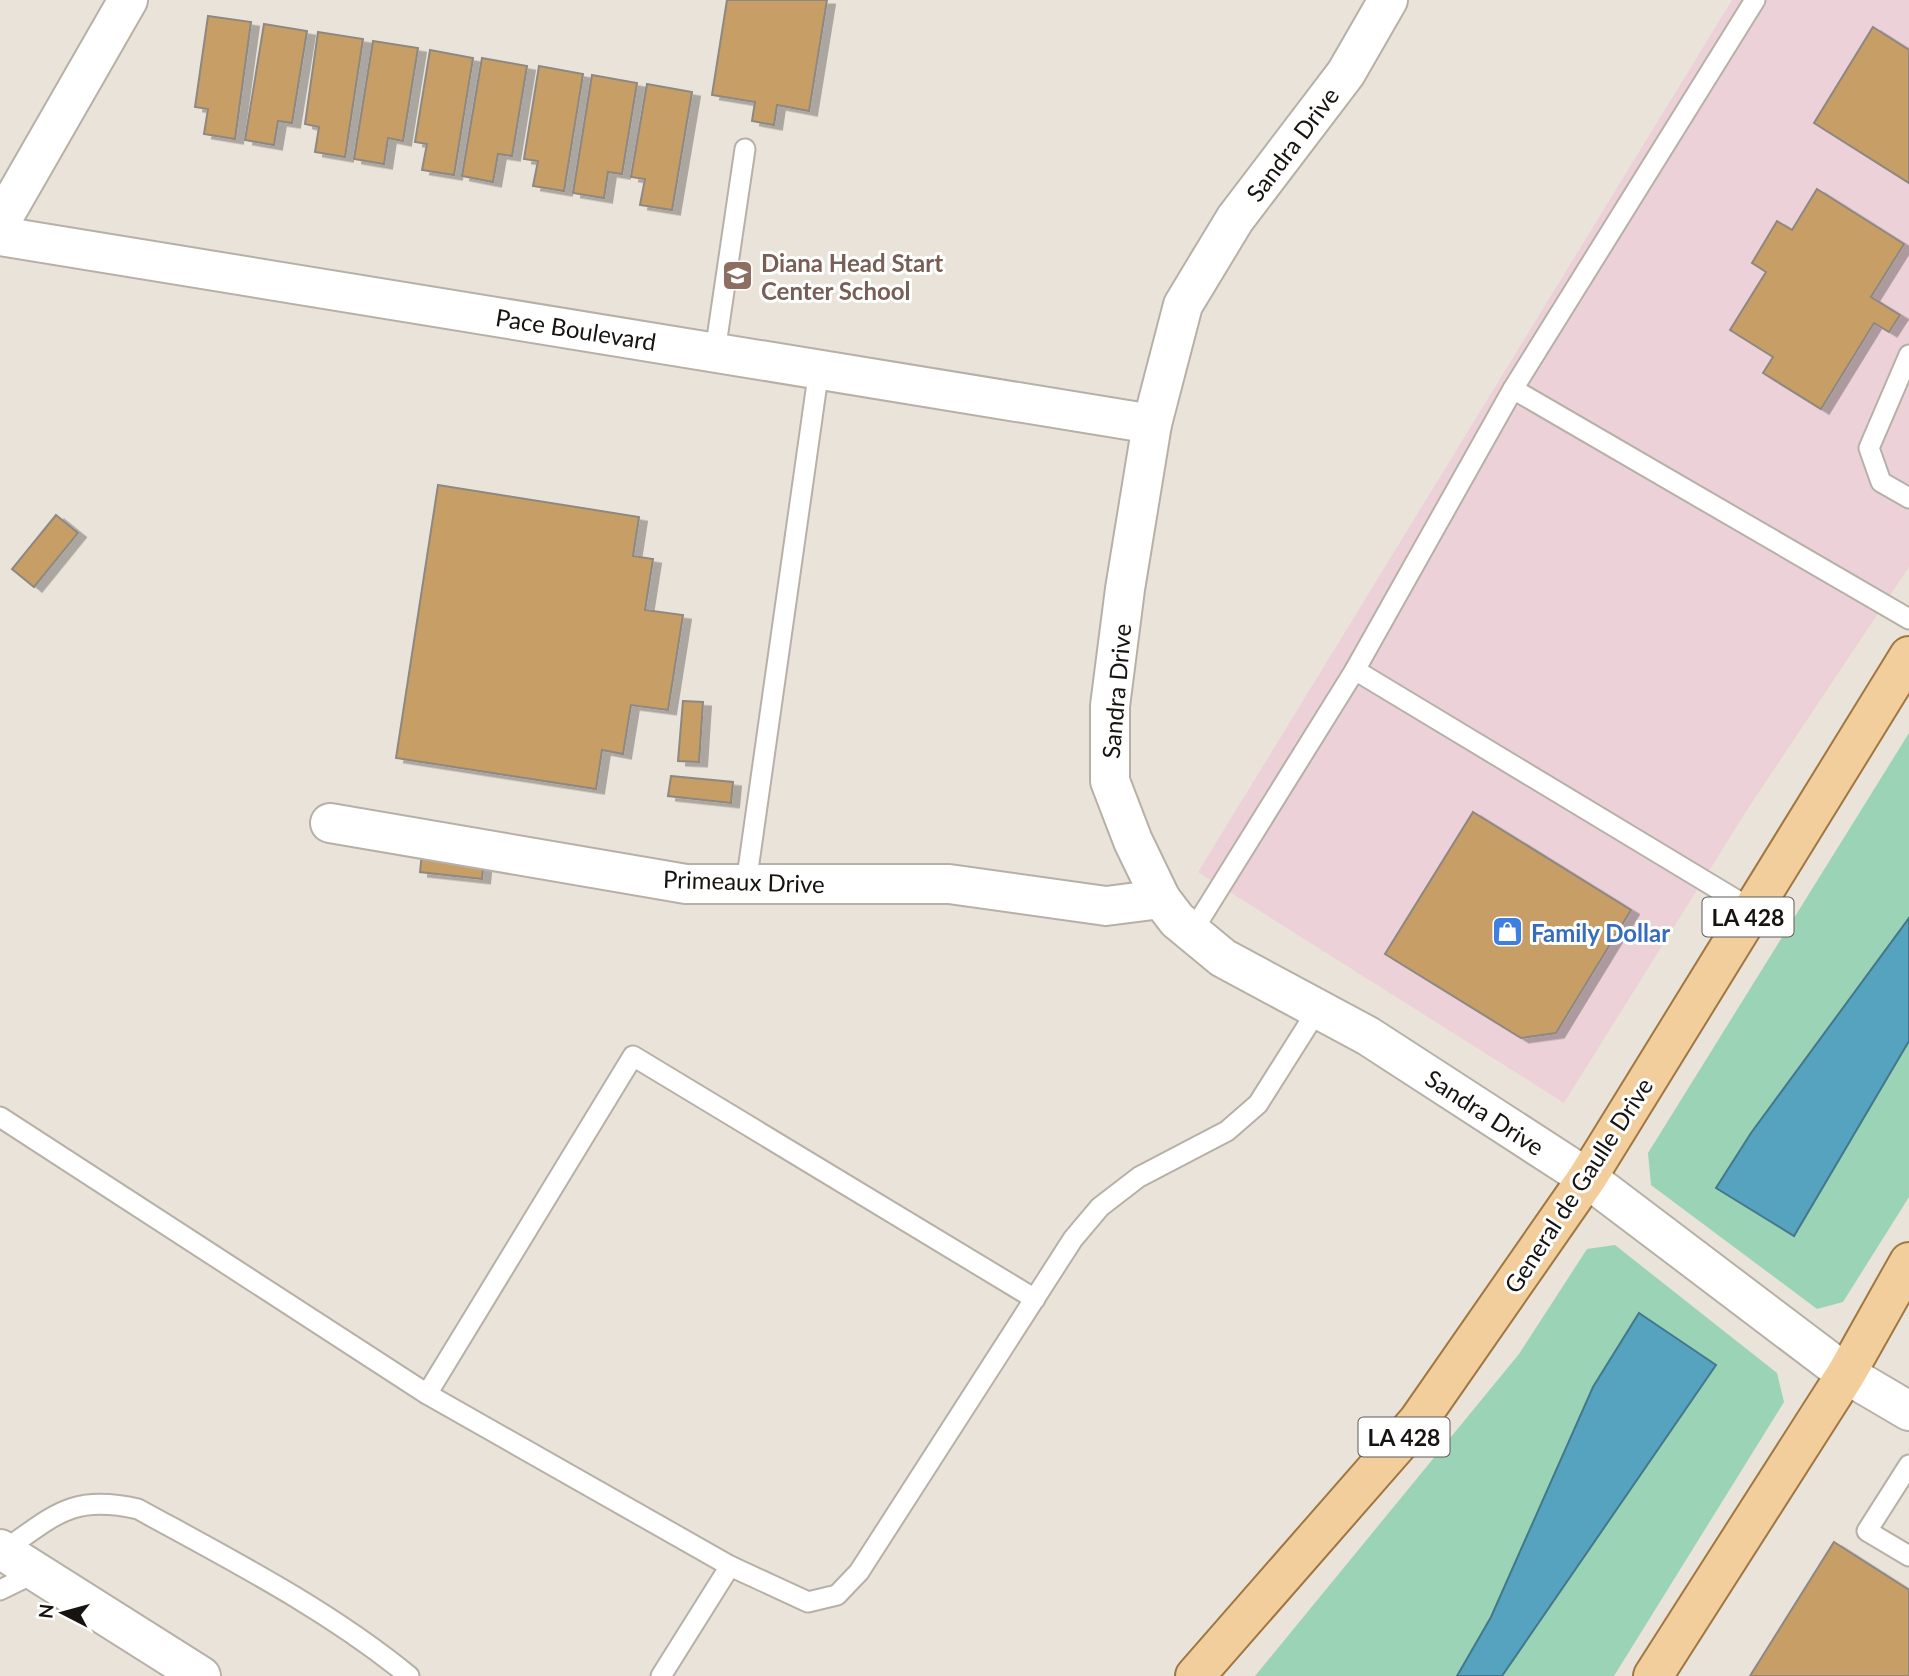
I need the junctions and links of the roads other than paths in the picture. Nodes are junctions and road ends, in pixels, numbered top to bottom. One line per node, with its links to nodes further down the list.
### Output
1 (128, 0): 5 (street)
2 (1388, 0): 11 (street, Sandra Drive)
3 (1755, 0): 10 (lane)
4 (745, 149): 7 (lane)
5 (0, 223)
6 (0, 236): 7 (street, Pace Boulevard)
7 (715, 352): 9 (street, Pace Boulevard)
8 (1909, 355): 12 (lane)
9 (819, 369): 11 (street, Pace Boulevard); 17 (lane)
10 (1513, 389): 13 (lane); 15 (lane)
11 (1152, 424): 18 (street, Sandra Drive)
12 (1909, 498)
13 (1909, 619)
14 (1909, 656): 19 (main road, General de Gaulle Drive / LA 428)
15 (1355, 670): 19 (lane); 20 (lane)
16 (330, 823): 17 (street, Primeaux Drive)
17 (746, 884): 18 (street, Primeaux Drive)
18 (1161, 899): 20 (street, Sandra Drive)
19 (1753, 910): 23 (main road, General de Gaulle Drive / LA 428)
20 (1192, 932): 21 (street, Sandra Drive)
21 (1318, 1009): 23 (street, Sandra Drive); 25 (lane)
22 (0, 1117): 27 (lane)
23 (1587, 1178): 26 (street, Sandra Drive); 38 (main road, General de Gaulle Drive / LA 428)
24 (1904, 1284): 26 (main road)
25 (1035, 1299): 27 (lane); 32 (lane)
26 (1846, 1374): 28 (street, Sandra Drive); 39 (main road)
27 (427, 1394): 32 (lane)
28 (1909, 1411)
29 (1909, 1465): 31 (lane)
30 (1, 1550): 33 (street); 36 (lane)
31 (1909, 1556)
32 (730, 1566): 37 (lane)
33 (39, 1572): 34 (lane); 35 (street)
34 (0, 1590)
35 (201, 1676)
36 (408, 1676)
37 (660, 1676)
38 (1195, 1676)
39 (1653, 1676)

